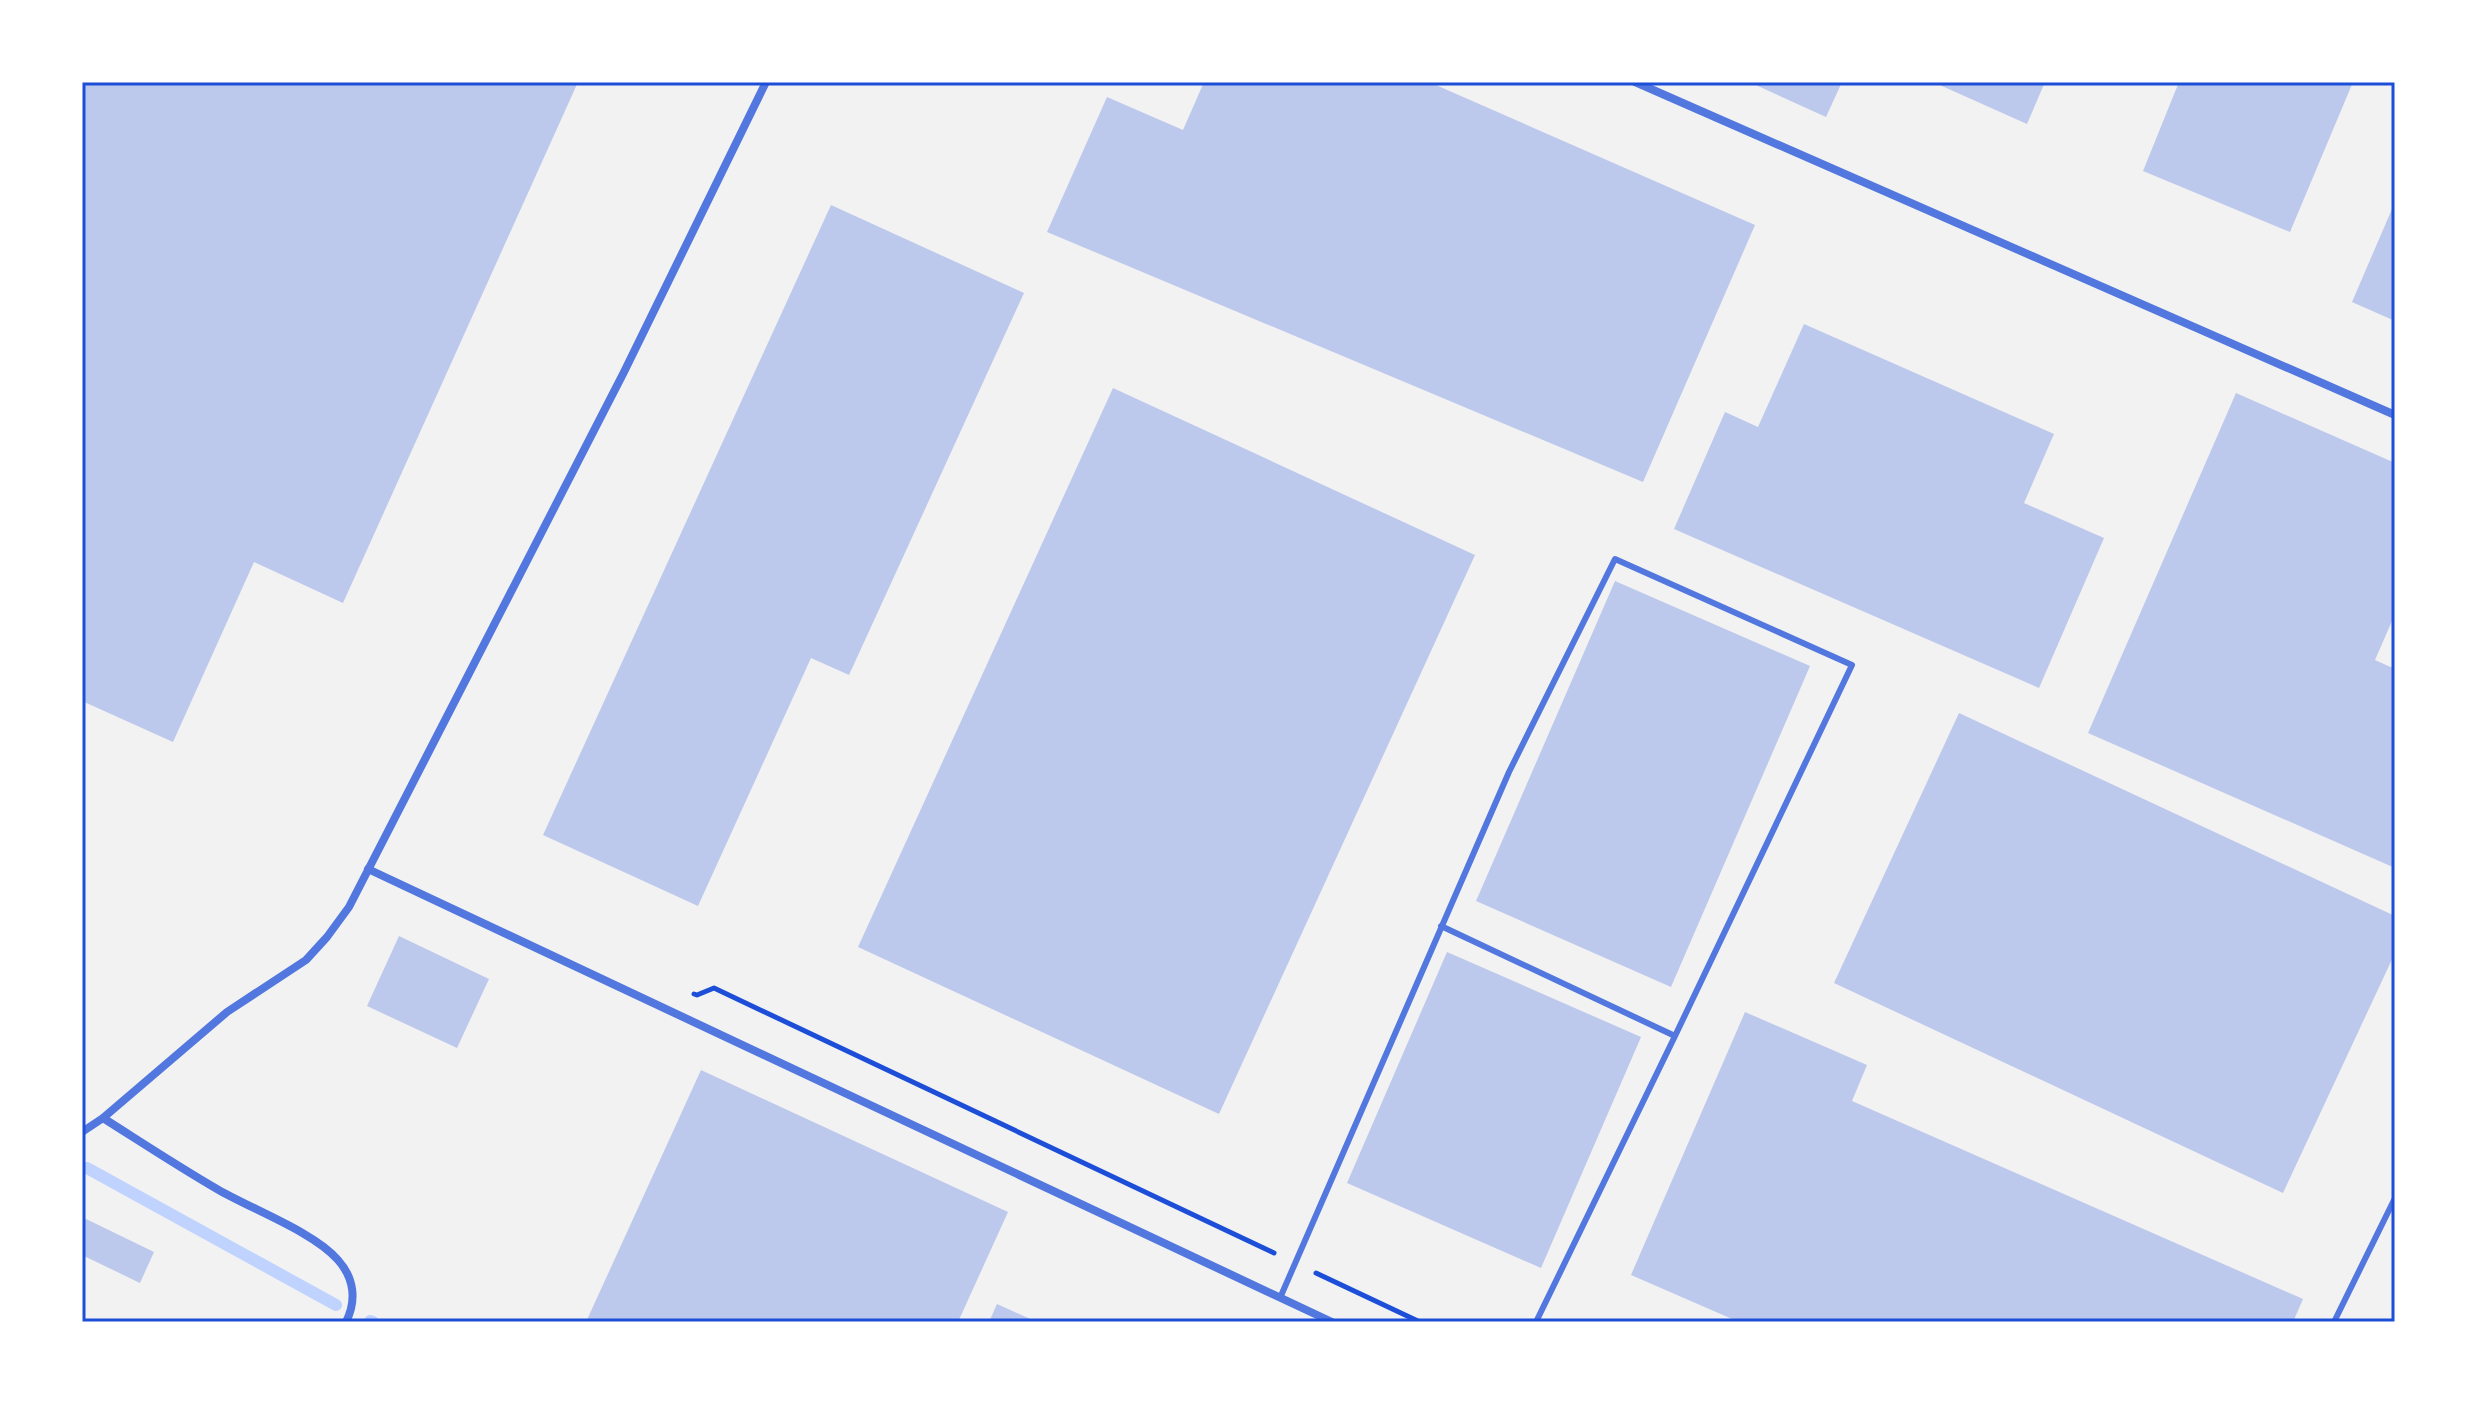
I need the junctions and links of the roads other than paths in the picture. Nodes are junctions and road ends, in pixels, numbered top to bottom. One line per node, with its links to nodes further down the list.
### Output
1 (766, 82): 4 (street)
2 (1635, 82): 3 (street)
3 (2395, 415)
4 (368, 869): 7 (street); 10 (street)
5 (1441, 926): 6 (lane); 6 (lane); 10 (lane)
6 (1675, 1036): 13 (lane)
7 (103, 1118): 8 (street); 11 (street)
8 (82, 1132)
9 (2395, 1198): 14 (lane)
10 (1280, 1298): 12 (street)
11 (346, 1322)
12 (1332, 1322)
13 (1536, 1322)
14 (2334, 1322)

